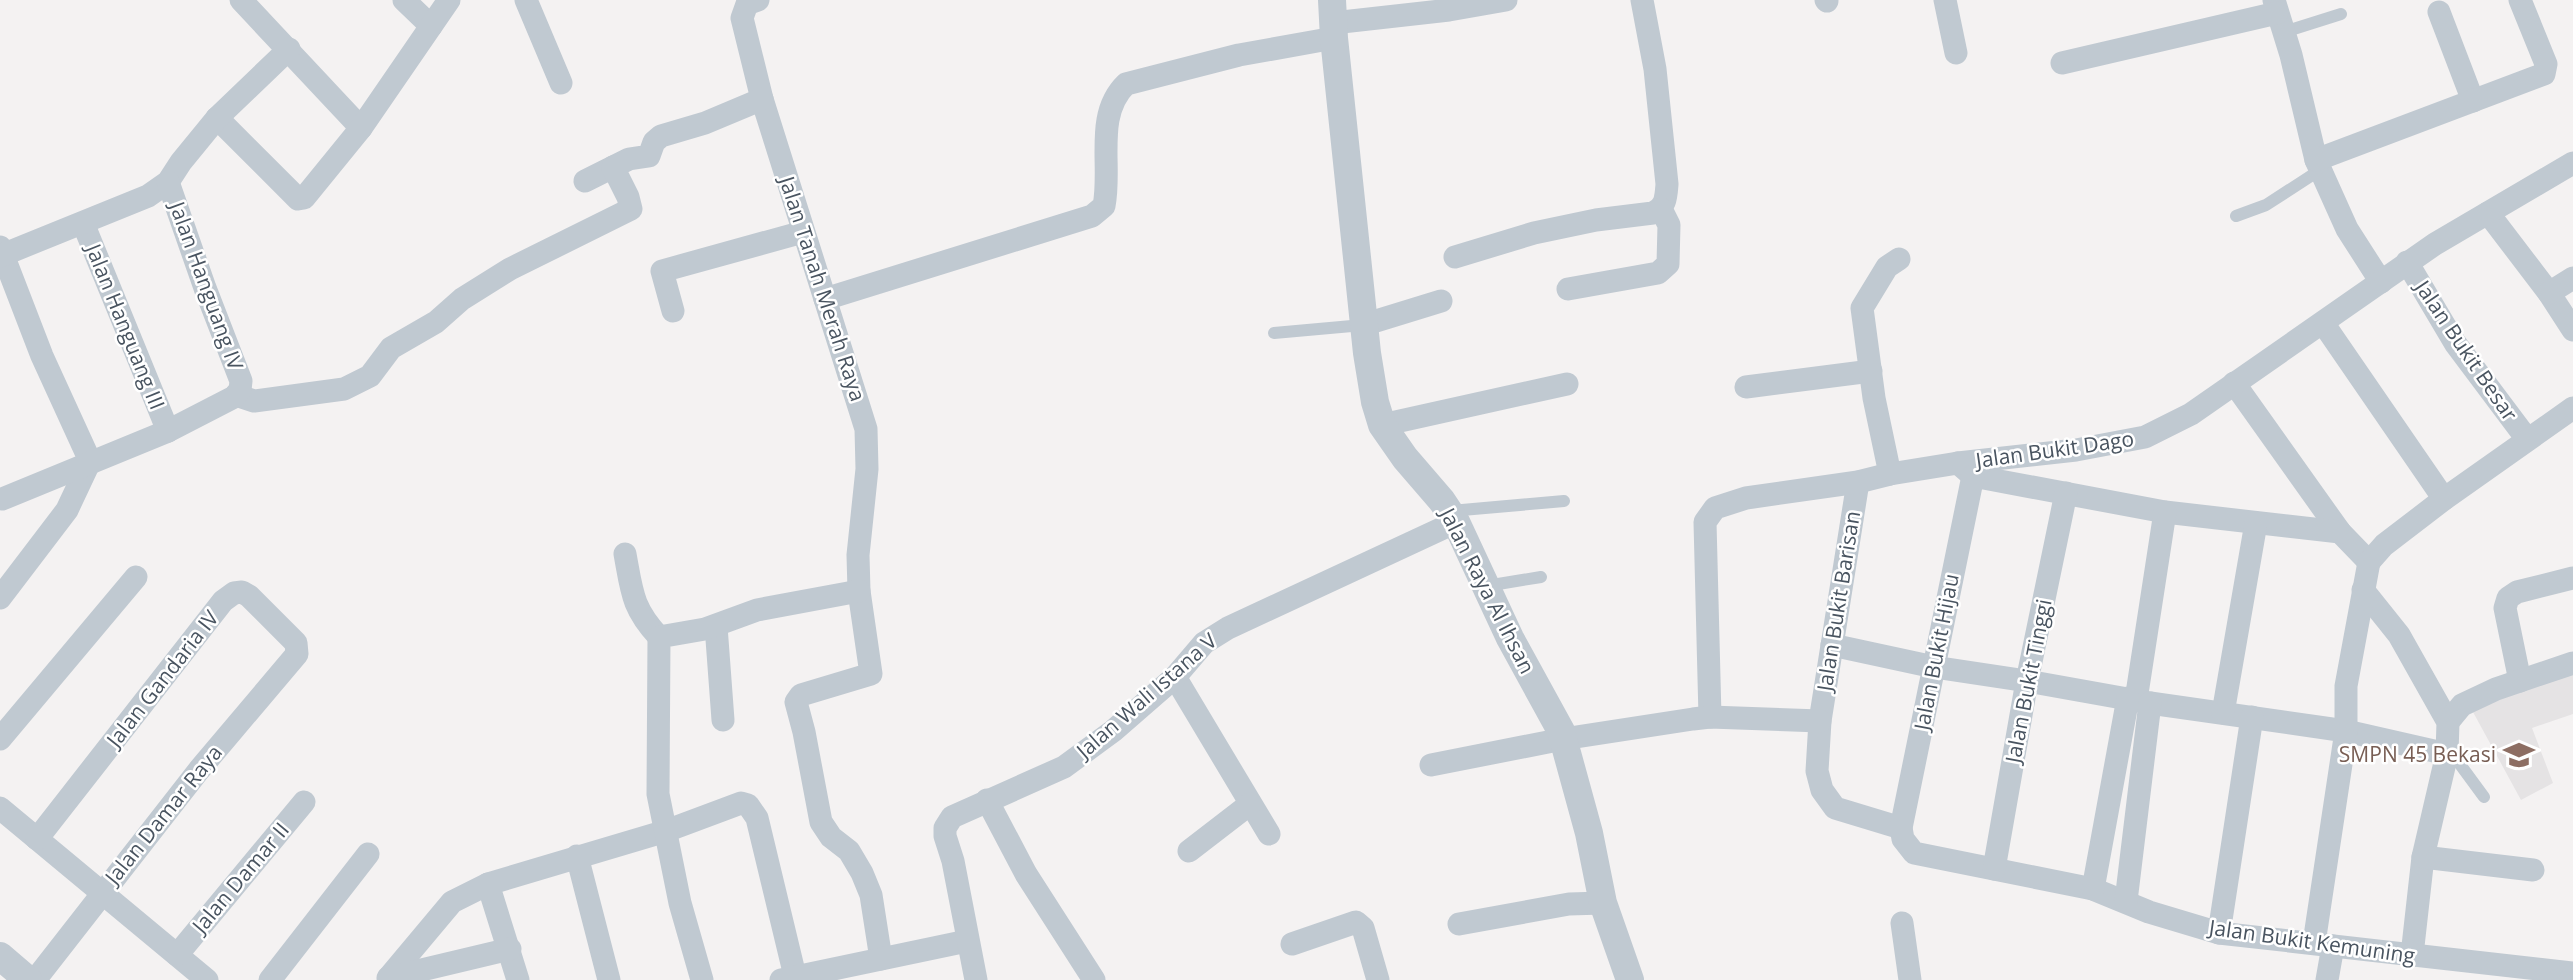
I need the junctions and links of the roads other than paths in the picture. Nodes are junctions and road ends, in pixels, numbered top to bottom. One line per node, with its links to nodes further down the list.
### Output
1 (241, 0): 15 (street)
2 (404, 0): 14 (street)
3 (449, 0): 14 (street)
4 (527, 0): 18 (street)
5 (758, 0): 19 (street, Jalan Tanah Merah Raya)
6 (1506, 0): 13 (street)
7 (1642, 0): 28 (street)
8 (1945, 0): 16 (street)
9 (2520, 0): 20 (street)
10 (2440, 12): 20 (street)
11 (2342, 14): 12 (lane)
12 (2278, 15): 17 (street); 24 (street)
13 (1333, 20): 41 (street); 45 (street, Jalan Raya Al Ihsan)
14 (431, 26): 22 (street)
15 (289, 49): 21 (street); 22 (street)
16 (1956, 53)
17 (2062, 63)
18 (561, 83)
19 (762, 99): 25 (street); 32 (street, Jalan Tanah Merah Raya)
20 (2473, 101): 24 (street)
21 (217, 118): 22 (street); 27 (street)
22 (361, 128)
23 (2573, 163): 29 (street, Jalan Bukit Dago)
24 (2318, 165): 30 (lane); 38 (street)
25 (613, 167): 26 (street); 52 (street)
26 (585, 181)
27 (168, 182): 31 (street); 52 (street, Jalan Hanguang IV)
28 (1661, 209): 34 (street); 39 (street)
29 (2488, 213): 36 (street, Jalan Bukit Dago); 40 (street)
30 (2236, 216)
31 (83, 223): 33 (street); 55 (street, Jalan Hanguang III)
32 (803, 232): 41 (street, Jalan Tanah Merah Raya); 43 (street)
33 (1, 253): 57 (street)
34 (1455, 257)
35 (1899, 259): 48 (street)
36 (2407, 262): 38 (street, Jalan Bukit Dago); 56 (street, Jalan Bukit Besar)
37 (2573, 278): 40 (street)
38 (2381, 282): 44 (street, Jalan Bukit Dago)
39 (1568, 289)
40 (2549, 293): 46 (street)
41 (825, 299): 76 (street, Jalan Tanah Merah Raya)
42 (1441, 301): 45 (street)
43 (673, 311)
44 (2323, 323): 49 (street, Jalan Bukit Dago); 62 (street)
45 (1363, 325): 47 (lane); 54 (street, Jalan Raya Al Ihsan)
46 (2573, 330)
47 (1274, 334)
48 (1871, 371): 51 (street); 59 (street)
49 (2234, 383): 58 (street, Jalan Bukit Dago); 68 (street)
50 (1567, 384): 54 (street)
51 (1746, 387)
52 (238, 392): 55 (street)
53 (2573, 408): 56 (street)
54 (1382, 425): 66 (street, Jalan Raya Al Ihsan)
55 (168, 431): 57 (street)
56 (2527, 439): 62 (street)
57 (90, 461): 64 (street); 77 (street)
58 (1965, 469): 59 (street, Jalan Bukit Dago); 61 (street); 83 (street, Jalan Bukit Hijau)
59 (1890, 474): 60 (street, Jalan Bukit Dago)
60 (1858, 482): 80 (street, Jalan Bukit Barisan); 89 (street, Jalan Bukit Dago)
61 (2066, 493): 65 (street); 85 (street, Jalan Bukit Tinggi)
62 (2444, 499): 70 (street)
63 (1564, 501): 66 (lane)
64 (1, 504)
65 (2165, 512): 67 (street); 87 (street)
66 (1455, 514): 74 (street, Jalan Raya Al Ihsan); 84 (street, Jalan Wali Istana V)
67 (2256, 523): 68 (street); 88 (street)
68 (2340, 532): 70 (street)
69 (625, 554): 79 (street)
70 (2369, 562): 75 (street)
71 (136, 577): 96 (street)
72 (1541, 577): 74 (lane)
73 (2573, 578): 86 (street)
74 (1485, 586): 95 (street, Jalan Raya Al Ihsan)
75 (2363, 590): 93 (street); 94 (street)
76 (859, 591): 78 (street); 129 (street, Jalan Tanah Merah Raya)
77 (0, 598)
78 (716, 626): 79 (street); 91 (street)
79 (659, 637): 105 (street)
80 (1832, 645): 83 (street); 92 (street, Jalan Bukit Barisan)
81 (298, 654): 107 (street, Jalan Gandaria IV); 116 (street, Jalan Damar Raya)
82 (2573, 663): 86 (street)
83 (1934, 667): 85 (street); 104 (street, Jalan Bukit Hijau)
84 (1175, 677): 100 (street, Jalan Wali Istana V); 102 (street)
85 (2027, 681): 87 (street); 112 (street, Jalan Bukit Tinggi)
86 (2520, 681): 93 (street)
87 (2138, 700): 88 (street); 115 (street); 117 (street)
88 (2223, 713): 90 (street)
89 (1710, 717): 92 (street); 95 (street)
90 (2252, 717): 94 (street); 121 (street)
91 (723, 720)
92 (1820, 721): 104 (street)
93 (2448, 722): 97 (street)
94 (2346, 731): 97 (street); 124 (street)
95 (1562, 735): 98 (street); 118 (street, Jalan Raya Al Ihsan)
96 (0, 739)
97 (2447, 754): 99 (lane); 111 (street)
98 (1431, 765)
99 (2484, 797)
100 (987, 800): 122 (street, Jalan Wali Istana V); 141 (street)
101 (304, 802): 126 (street, Jalan Damar II)
102 (1250, 804): 106 (street); 108 (street)
103 (0, 808): 107 (street)
104 (1901, 828): 112 (street, Jalan Bukit Kemuning)
105 (666, 831): 110 (street); 132 (street); 139 (street)
106 (1269, 834)
107 (37, 839): 116 (street)
108 (1189, 851)
109 (368, 854): 136 (street)
110 (577, 856): 114 (street); 138 (street)
111 (2424, 857): 113 (street); 127 (street)
112 (1994, 869): 115 (street, Jalan Bukit Kemuning)
113 (2533, 870)
114 (488, 884): 125 (street); 131 (street)
115 (2093, 889): 117 (street, Jalan Bukit Kemuning)
116 (103, 892): 126 (street); 134 (street, Jalan Damar Raya)
117 (2126, 901): 121 (street, Jalan Bukit Kemuning)
118 (1603, 903): 120 (street); 143 (street, Jalan Raya Al Ihsan)
119 (1902, 923): 144 (street)
120 (1459, 924)
121 (2219, 933): 124 (street, Jalan Bukit Kemuning)
122 (967, 941): 129 (street); 140 (street, Jalan Wali Istana V)
123 (1292, 944): 142 (street)
124 (2323, 945): 127 (street, Jalan Bukit Kemuning); 145 (street)
125 (510, 949): 131 (street); 137 (street)
126 (177, 955): 135 (street)
127 (2412, 955): 130 (street, Jalan Bukit Kemuning)
128 (0, 956): 133 (street)
129 (881, 959): 132 (street)
130 (2573, 973)
131 (388, 978)
132 (788, 978)
133 (28, 980)
134 (35, 980)
135 (207, 980)
136 (270, 980)
137 (518, 980)
138 (609, 980)
139 (702, 980)
140 (975, 980)
141 (1094, 980)
142 (1378, 980)
143 (1630, 980)
144 (1910, 980)
145 (2327, 980)

